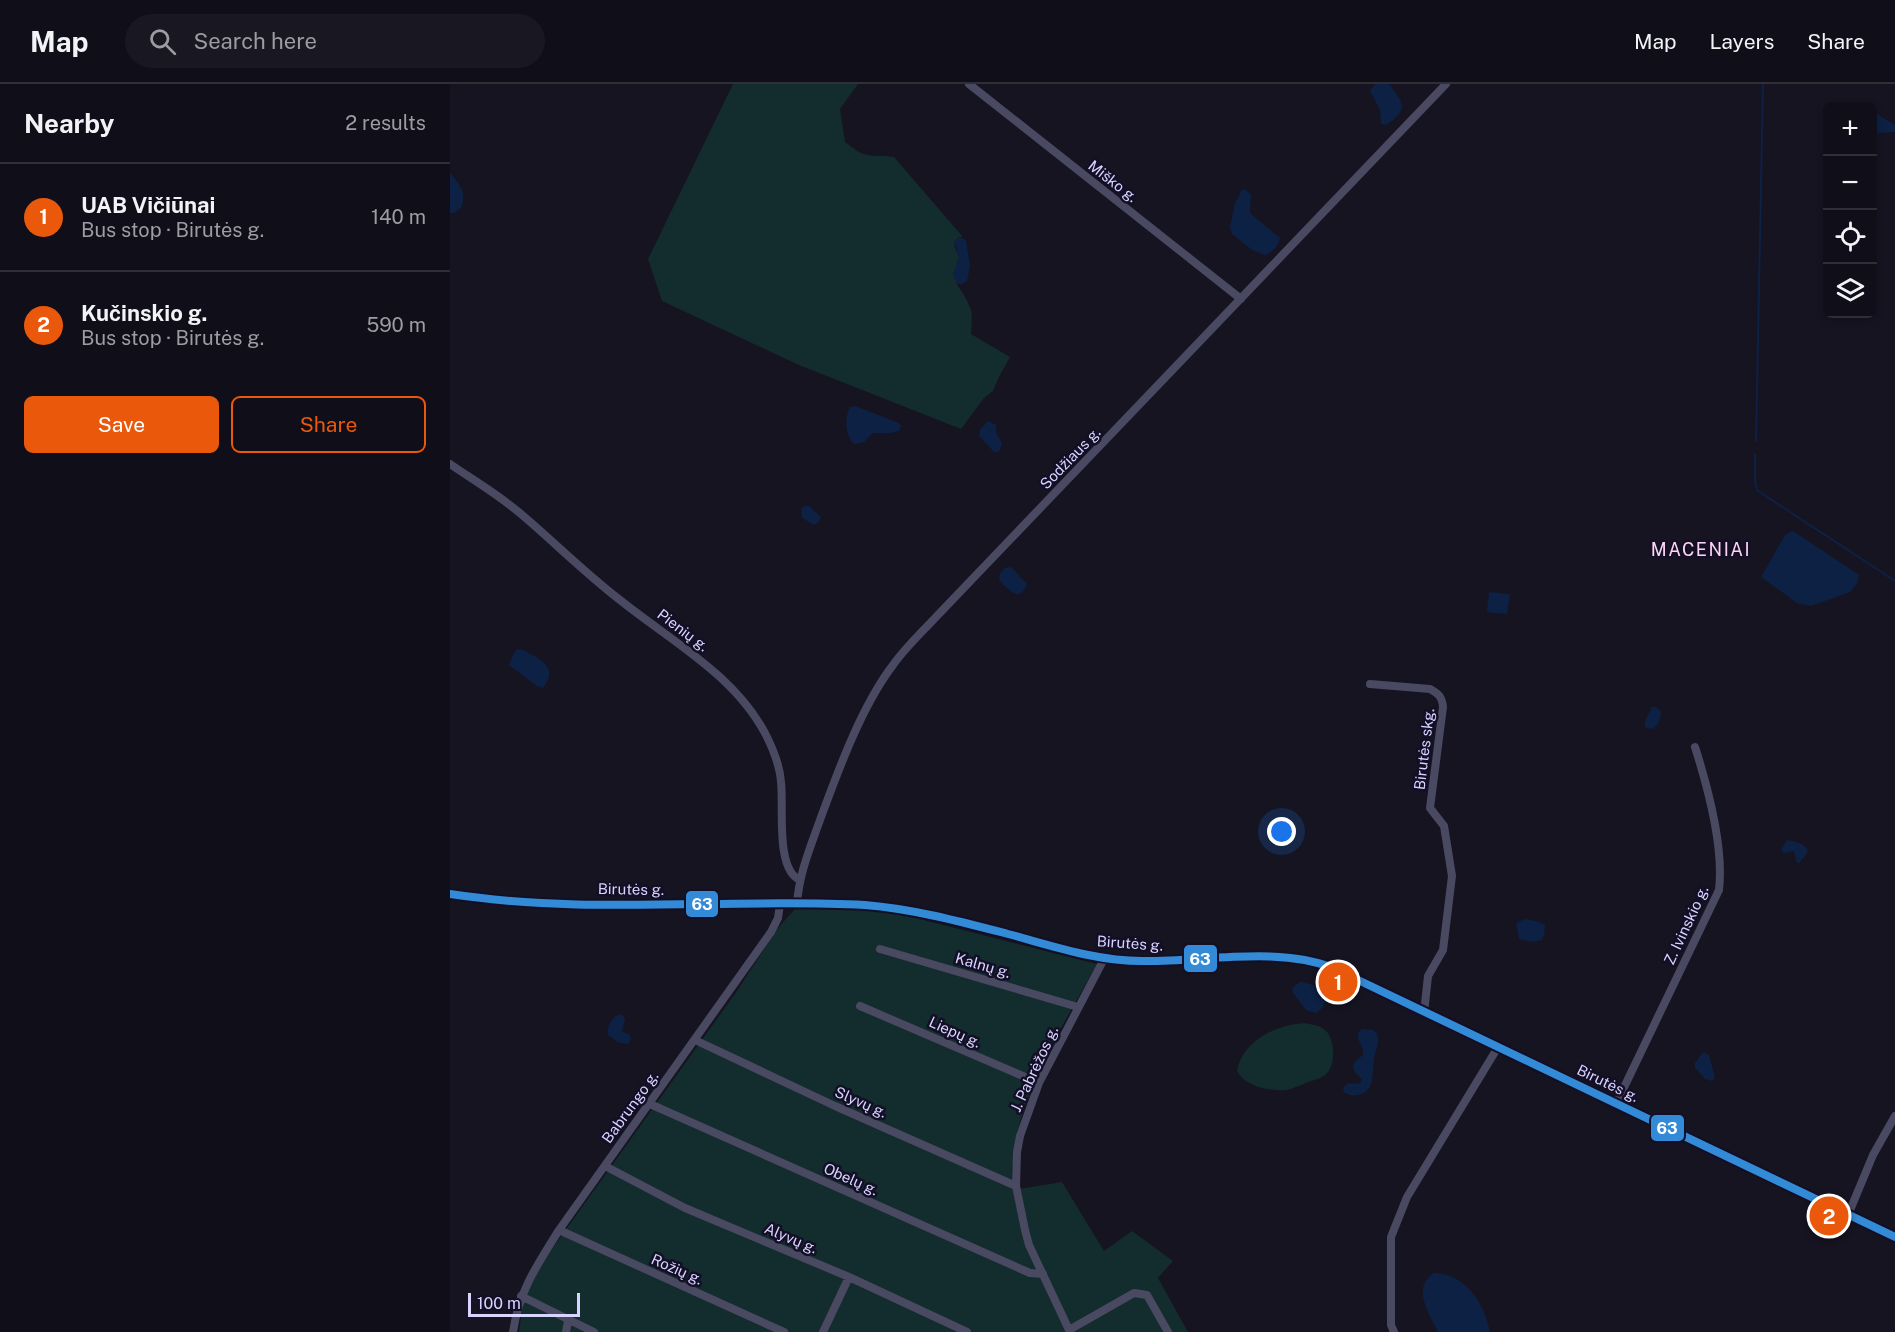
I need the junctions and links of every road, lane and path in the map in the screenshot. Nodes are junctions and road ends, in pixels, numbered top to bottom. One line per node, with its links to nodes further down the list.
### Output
1 (969, 84): 3 (street, Miško g.)
2 (1446, 84): 3 (street, Sodžiaus g.)
3 (1241, 299): 7 (street, Sodžiaus g.)
4 (450, 464): 7 (street, Pienių g.)
5 (1370, 684): 15 (street, Birutės skg.)
6 (1695, 747): 20 (street, Z. Ivinskio g.)
7 (800, 880): 10 (street, Sodžiaus g.)
8 (450, 894): 9 (main road, Birutės g.)
9 (780, 904): 10 (main road, Birutės g.); 16 (street, Babrungo g.)
10 (797, 904): 12 (main road, Birutės g.)
11 (880, 949): 14 (street, Kalnų g.)
12 (1104, 959): 14 (street, J. Pabrėžos g.); 15 (main road, Birutės g.)
13 (860, 1006): 18 (street, Liepų g.)
14 (1078, 1007): 18 (street, J. Pabrėžos g.)
15 (1424, 1013): 17 (main road, Birutės g.)
16 (695, 1040): 19 (street, Babrungo g.); 23 (street, Slyvų g.)
17 (1498, 1047): 20 (main road, Birutės g.); 39 (street)
18 (1039, 1083): 23 (street, J. Pabrėžos g.)
19 (650, 1104): 22 (street, Babrungo g.); 27 (street, Obelų g.)
20 (1616, 1104): 24 (main road, Birutės g.)
21 (1895, 1116): 24 (street)
22 (605, 1166): 25 (street, Babrungo g.); 28 (street, Alyvų g.)
23 (1016, 1186): 27 (street, J. Pabrėžos g.)
24 (1848, 1215): 26 (main road, Birutės g.)
25 (560, 1230): 29 (street, Babrungo g.); 35 (street, Rožių g.)
26 (1895, 1237)
27 (1042, 1274): 31 (street, J. Pabrėžos g.)
28 (849, 1277): 36 (street); 37 (street, Alyvų g.)
29 (521, 1296): 30 (street); 32 (street, Babrungo g.)
30 (568, 1321): 33 (street); 34 (street)
31 (1070, 1331): 38 (street)
32 (513, 1332)
33 (566, 1332)
34 (594, 1332)
35 (784, 1332)
36 (823, 1332)
37 (967, 1332)
38 (1168, 1332)
39 (1394, 1332)

